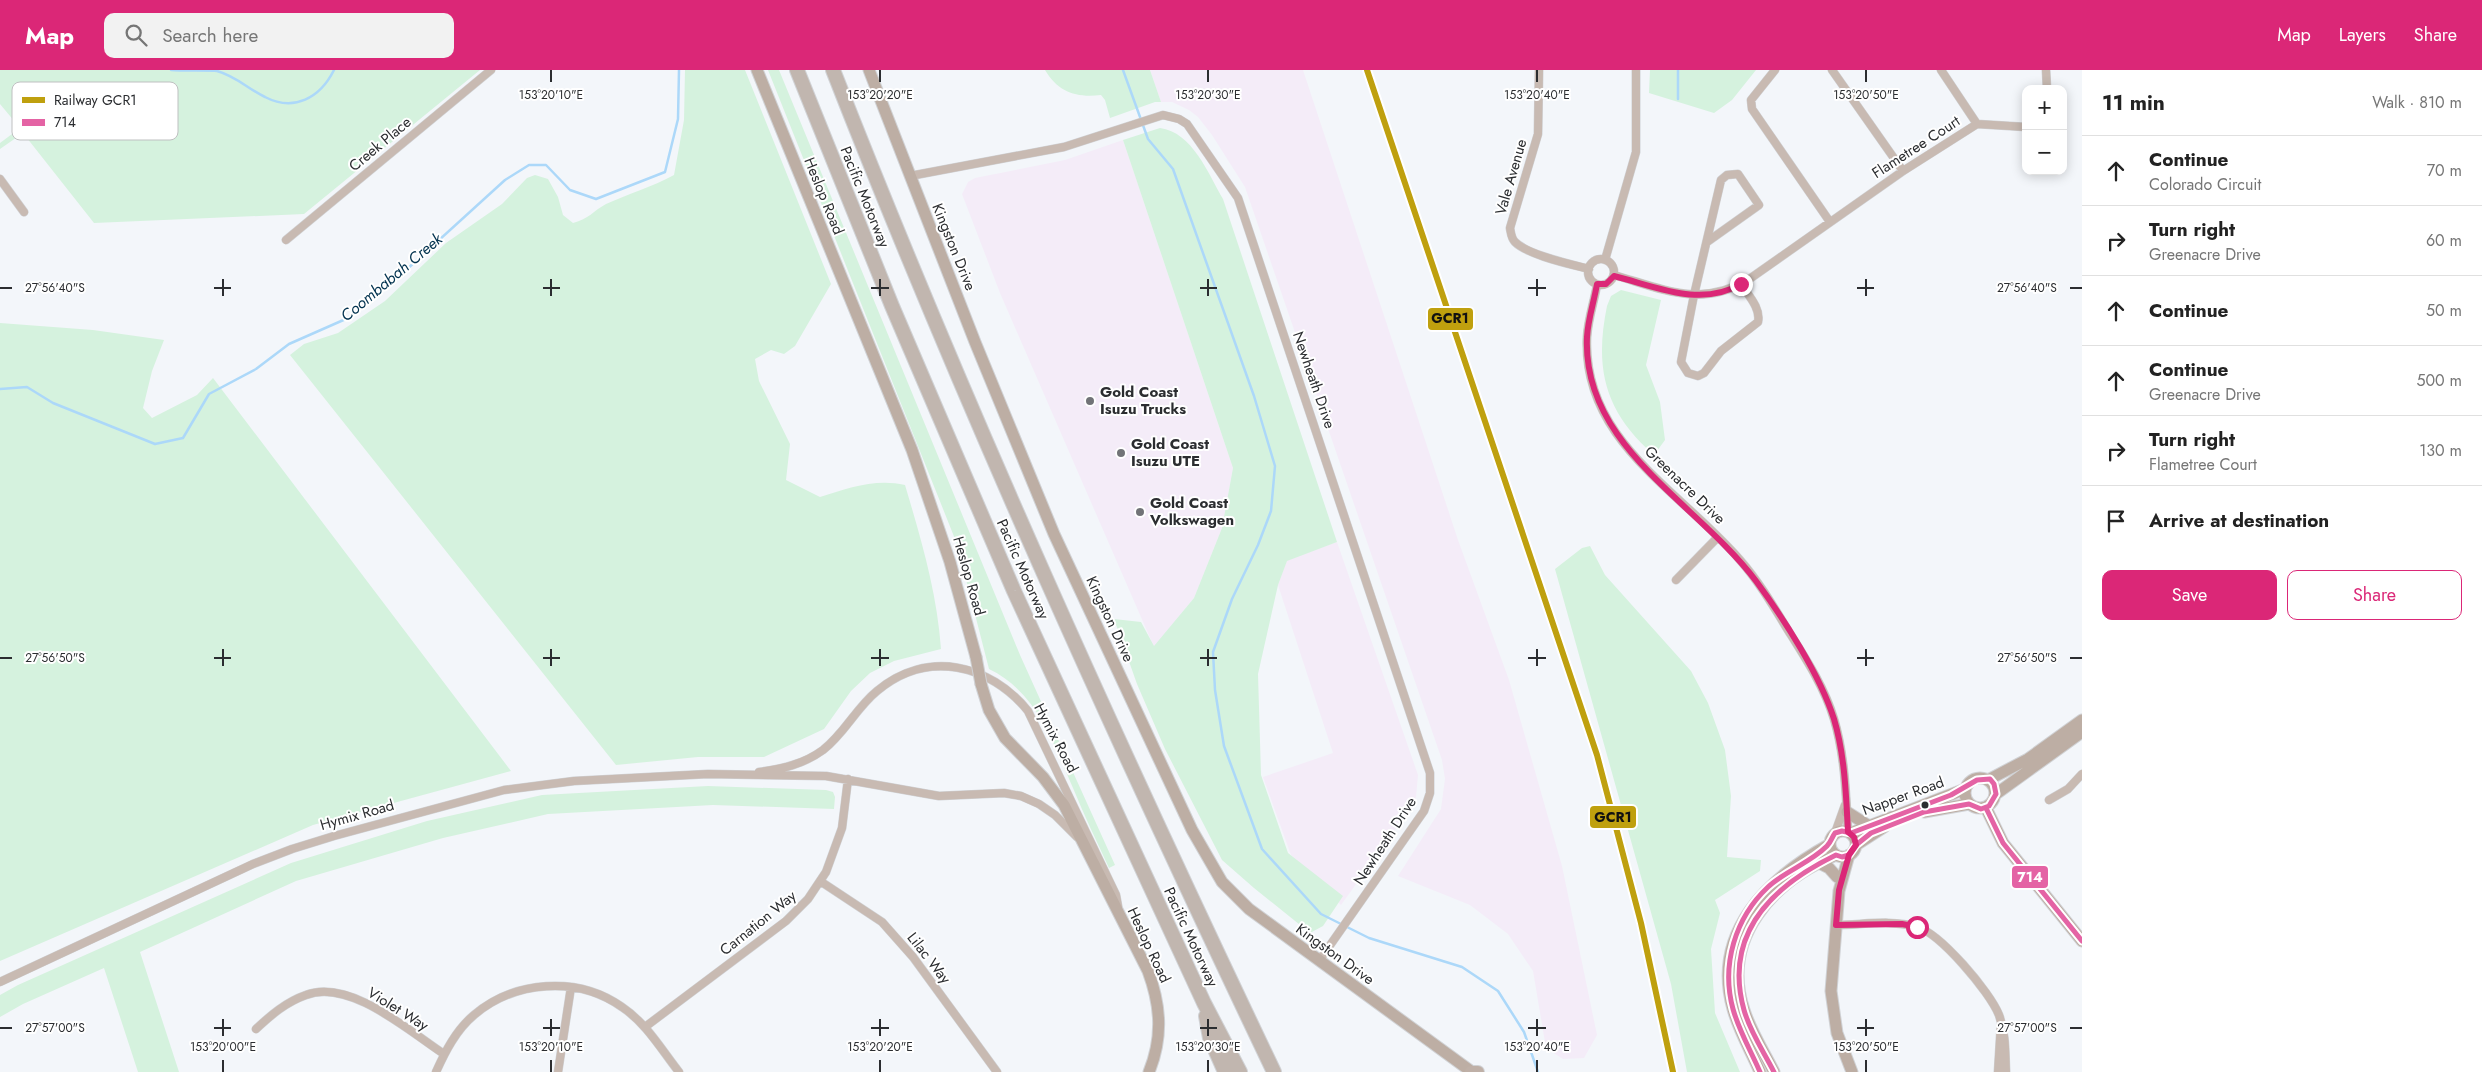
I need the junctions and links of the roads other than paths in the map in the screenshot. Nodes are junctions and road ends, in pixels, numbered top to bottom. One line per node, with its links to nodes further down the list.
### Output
1 (491, 70): 20 (street, Creek Place)
2 (757, 70): 45 (street, Heslop Road, bridge)
3 (797, 70): 58 (highway, Pacific Motorway)
4 (834, 70): 70 (highway, Pacific Motorway)
5 (869, 70): 16 (street, Kingston Drive)
6 (1539, 70): 23 (street, Vale Avenue)
7 (1636, 70): 22 (street)
8 (1775, 70): 19 (street)
9 (1832, 70): 15 (street)
10 (1941, 70): 13 (street)
11 (2046, 70): 12 (street)
12 (2047, 85)
13 (1977, 124): 14 (street, Flametree Court); 15 (street, Flametree Court)
14 (2022, 127)
15 (1903, 171): 19 (street, Flametree Court)
16 (910, 176): 55 (street, Kingston Drive); 55 (street, Newheath Drive)
17 (0, 179): 18 (street)
18 (24, 212)
19 (1830, 222): 26 (street, Flametree Court)
20 (286, 240)
21 (1707, 242): 21 (street); 27 (street)
22 (1605, 260): 23 (street); 24 (street)
23 (1589, 269): 25 (street)
24 (1614, 276): 25 (street); 27 (street, Flametree Court)
25 (1597, 284): 28 (street, Greenacre Drive)
26 (1741, 284): 27 (street, Flametree Court); 27 (street)
27 (1694, 295)
28 (1718, 537): 29 (street); 40 (street, Greenacre Drive)
29 (1676, 580)
30 (2082, 720): 35 (street)
31 (2082, 732): 37 (street)
32 (747, 774): 34 (street, Hymix Road); 52 (street, Hymix Road); 56 (street, Hymix Road)
33 (2082, 774): 38 (street)
34 (848, 778): 45 (street, Hymix Road); 50 (street, Carnation Way)
35 (1988, 780): 36 (street); 37 (street)
36 (1965, 788): 39 (street); 42 (street, Napper Road)
37 (1996, 794): 41 (street)
38 (2049, 800)
39 (1970, 804): 41 (street); 47 (street, Napper Road)
40 (1846, 808): 42 (street); 43 (street); 44 (street, Greenacre Drive)
41 (1986, 808): 54 (street)
42 (1869, 826): 44 (street, Napper Road)
43 (1835, 833): 44 (street, Napper Road); 46 (street)
44 (1850, 833): 47 (street)
45 (1080, 840): 52 (street, Heslop Road)
46 (1830, 844): 47 (street); 72 (street)
47 (1845, 853): 48 (street, Napper Road); 49 (street); 51 (street)
48 (1819, 863): 49 (street); 73 (street, Napper Road)
49 (1837, 877): 51 (street)
50 (820, 881): 60 (street, Carnation Way); 66 (street, Lilac Way)
51 (1839, 890): 53 (street)
52 (1120, 917): 67 (street, Heslop Road)
53 (1836, 925): 59 (street); 74 (street)
54 (2082, 941)
55 (1319, 961): 71 (street, Kingston Drive)
56 (0, 982)
57 (571, 987): 60 (street); 62 (street); 64 (street)
58 (1204, 1003): 68 (highway); 69 (highway, Pacific Motorway)
59 (2001, 1023): 75 (street); 76 (street)
60 (645, 1027): 65 (street)
61 (256, 1030): 62 (street, Violet Way)
62 (444, 1054): 63 (street)
63 (436, 1072)
64 (558, 1072)
65 (679, 1072)
66 (996, 1072)
67 (1149, 1072)
68 (1224, 1072)
69 (1240, 1072)
70 (1274, 1072)
71 (1473, 1072)
72 (1760, 1072)
73 (1774, 1072)
74 (1852, 1072)
75 (1998, 1072)
76 (2006, 1072)

